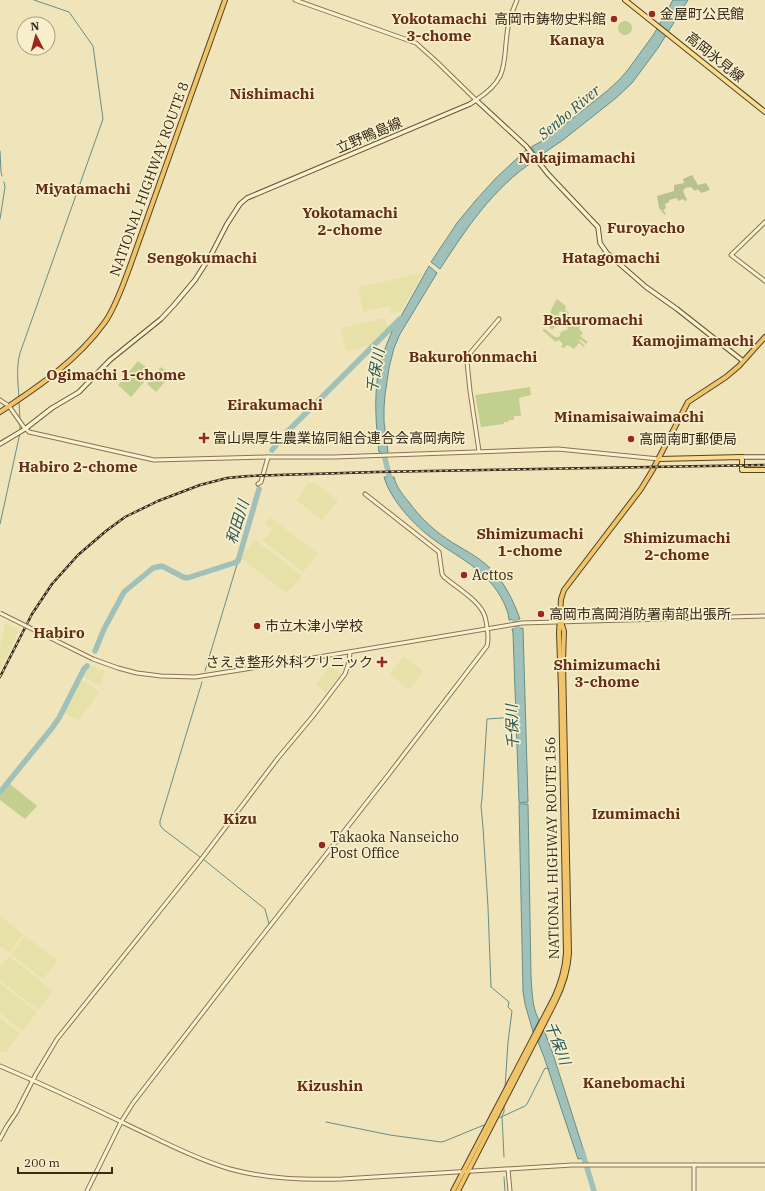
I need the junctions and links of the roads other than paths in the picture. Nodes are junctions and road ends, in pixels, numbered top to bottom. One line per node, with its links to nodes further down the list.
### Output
1 (225, 0): 13 (highway, NATIONAL HIGHWAY ROUTE 8)
2 (295, 0): 5 (street)
3 (517, 0): 5 (street)
4 (625, 0): 6 (main road, 高岡氷見線)
5 (476, 100): 11 (main road); 15 (main road, 立野鴨島線)
6 (765, 112)
7 (765, 222): 8 (street)
8 (765, 281)
9 (499, 319): 17 (street)
10 (765, 337): 11 (highway, NATIONAL HIGHWAY ROUTE 156)
11 (743, 361): 21 (highway, NATIONAL HIGHWAY ROUTE 156)
12 (0, 400): 13 (street)
13 (10, 406): 14 (highway, NATIONAL HIGHWAY ROUTE 8); 15 (street)
14 (0, 412)
15 (25, 429): 16 (main road, 立野鴨島線); 18 (street)
16 (0, 444)
17 (479, 451): 18 (street); 21 (street)
18 (268, 457): 23 (street)
19 (765, 457): 20 (main road)
20 (742, 458): 21 (main road); 22 (main road)
21 (659, 459): 27 (highway, NATIONAL HIGHWAY ROUTE 156)
22 (765, 470)
23 (258, 484)
24 (365, 494): 28 (street)
25 (0, 613): 29 (street, bridge)
26 (765, 616): 27 (street)
27 (560, 622): 28 (street); 37 (highway, NATIONAL HIGHWAY ROUTE 156)
28 (487, 628): 29 (street); 32 (street)
29 (350, 652): 31 (street)
30 (0, 1066): 31 (street)
31 (33, 1080): 32 (street); 33 (street)
32 (122, 1122): 37 (street); 38 (street)
33 (0, 1139)
34 (694, 1165): 35 (street); 36 (street); 42 (street)
35 (765, 1165)
36 (508, 1169): 37 (street); 41 (street)
37 (465, 1171): 39 (highway, NATIONAL HIGHWAY ROUTE 156); 40 (highway, NATIONAL HIGHWAY ROUTE 156)
38 (87, 1191)
39 (453, 1191)
40 (458, 1191)
41 (510, 1191)
42 (694, 1191)

